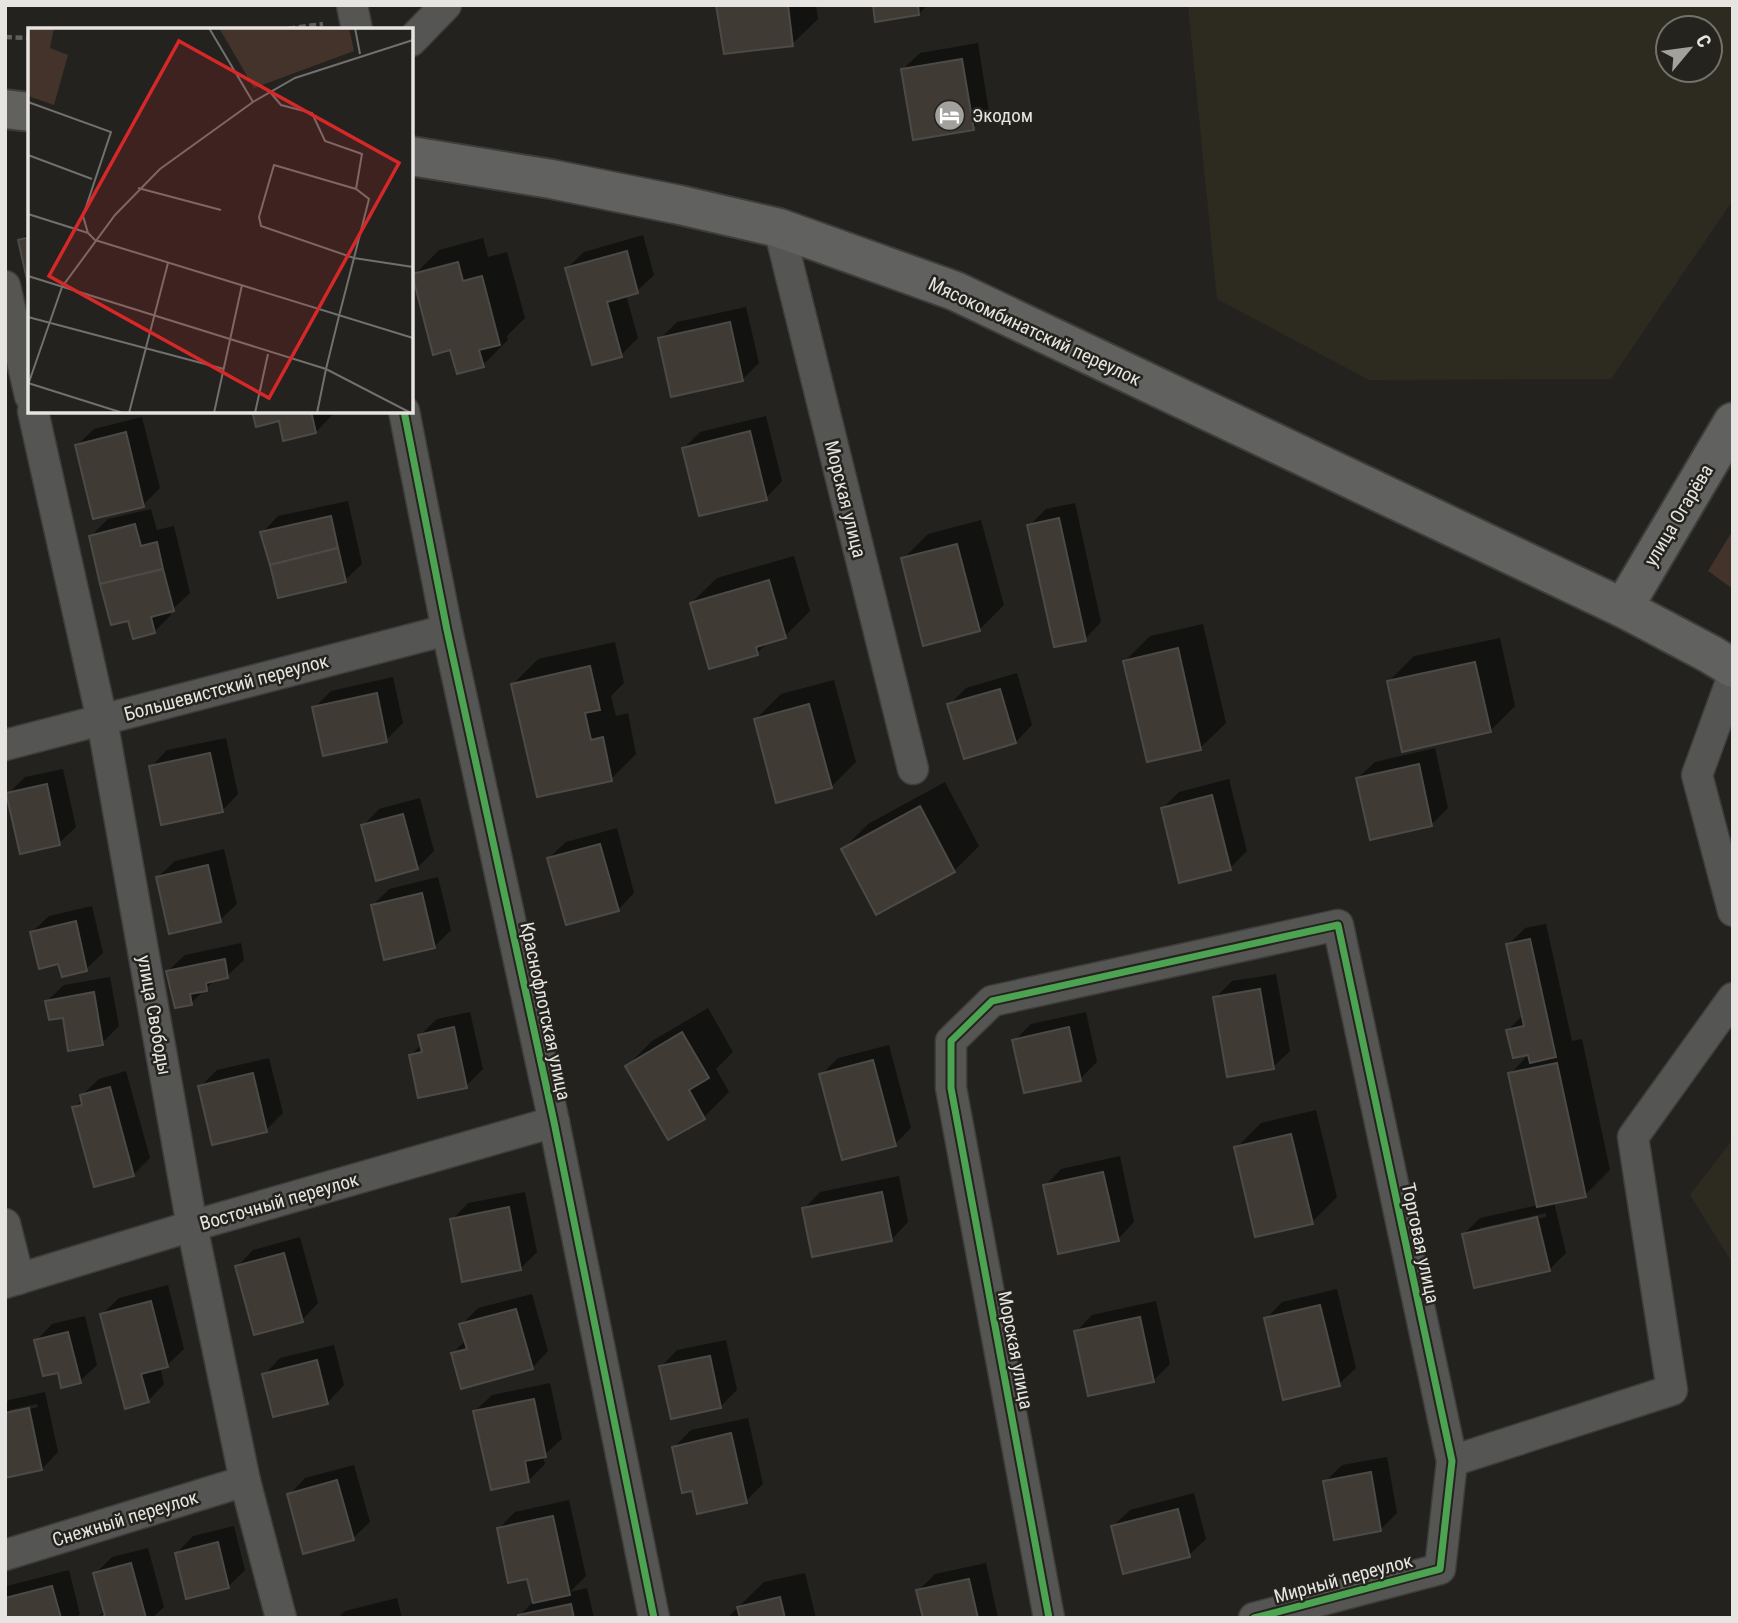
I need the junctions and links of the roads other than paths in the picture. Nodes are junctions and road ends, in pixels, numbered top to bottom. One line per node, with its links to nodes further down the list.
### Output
1 (446, 5): 2 (street)
2 (413, 39)
3 (5, 110): 4 (main road)
4 (28, 112)
5 (413, 156): 6 (main road, Мясокомбинатский переулок)
6 (779, 229): 12 (main road, Мясокомбинатский переулок); 18 (street, Морская улица)
7 (5, 286): 8 (street)
8 (28, 387)
9 (33, 413): 16 (street, улица Свободы)
10 (404, 413): 13 (street, Краснофлотская улица)
11 (1733, 422): 12 (main road, улица Огарёва)
12 (1623, 608): 14 (main road, Мясокомбинатский переулок)
13 (447, 630): 16 (street, Большевистский переулок); 22 (street, Краснофлотская улица)
14 (1733, 668)
15 (1733, 676): 19 (street)
16 (102, 720): 17 (street, Большевистский переулок); 24 (street, улица Свободы)
17 (5, 745)
18 (913, 769)
19 (1733, 911)
20 (1338, 925): 26 (street, Торговая улица); 32 (street, Морская улица)
21 (1733, 999): 26 (street)
22 (554, 1122): 24 (street, Восточный переулок); 31 (street, Краснофлотская улица)
23 (5, 1224): 25 (street)
24 (192, 1226): 25 (street, Восточный переулок); 27 (street, улица Свободы)
25 (12, 1281)
26 (1452, 1461): 29 (street, Торговая улица)
27 (244, 1480): 28 (street, Снежный переулок); 30 (street, улица Свободы)
28 (5, 1555)
29 (1440, 1569): 33 (street, Мирный переулок)
30 (281, 1618)
31 (654, 1618)
32 (1049, 1618)
33 (1254, 1618)

